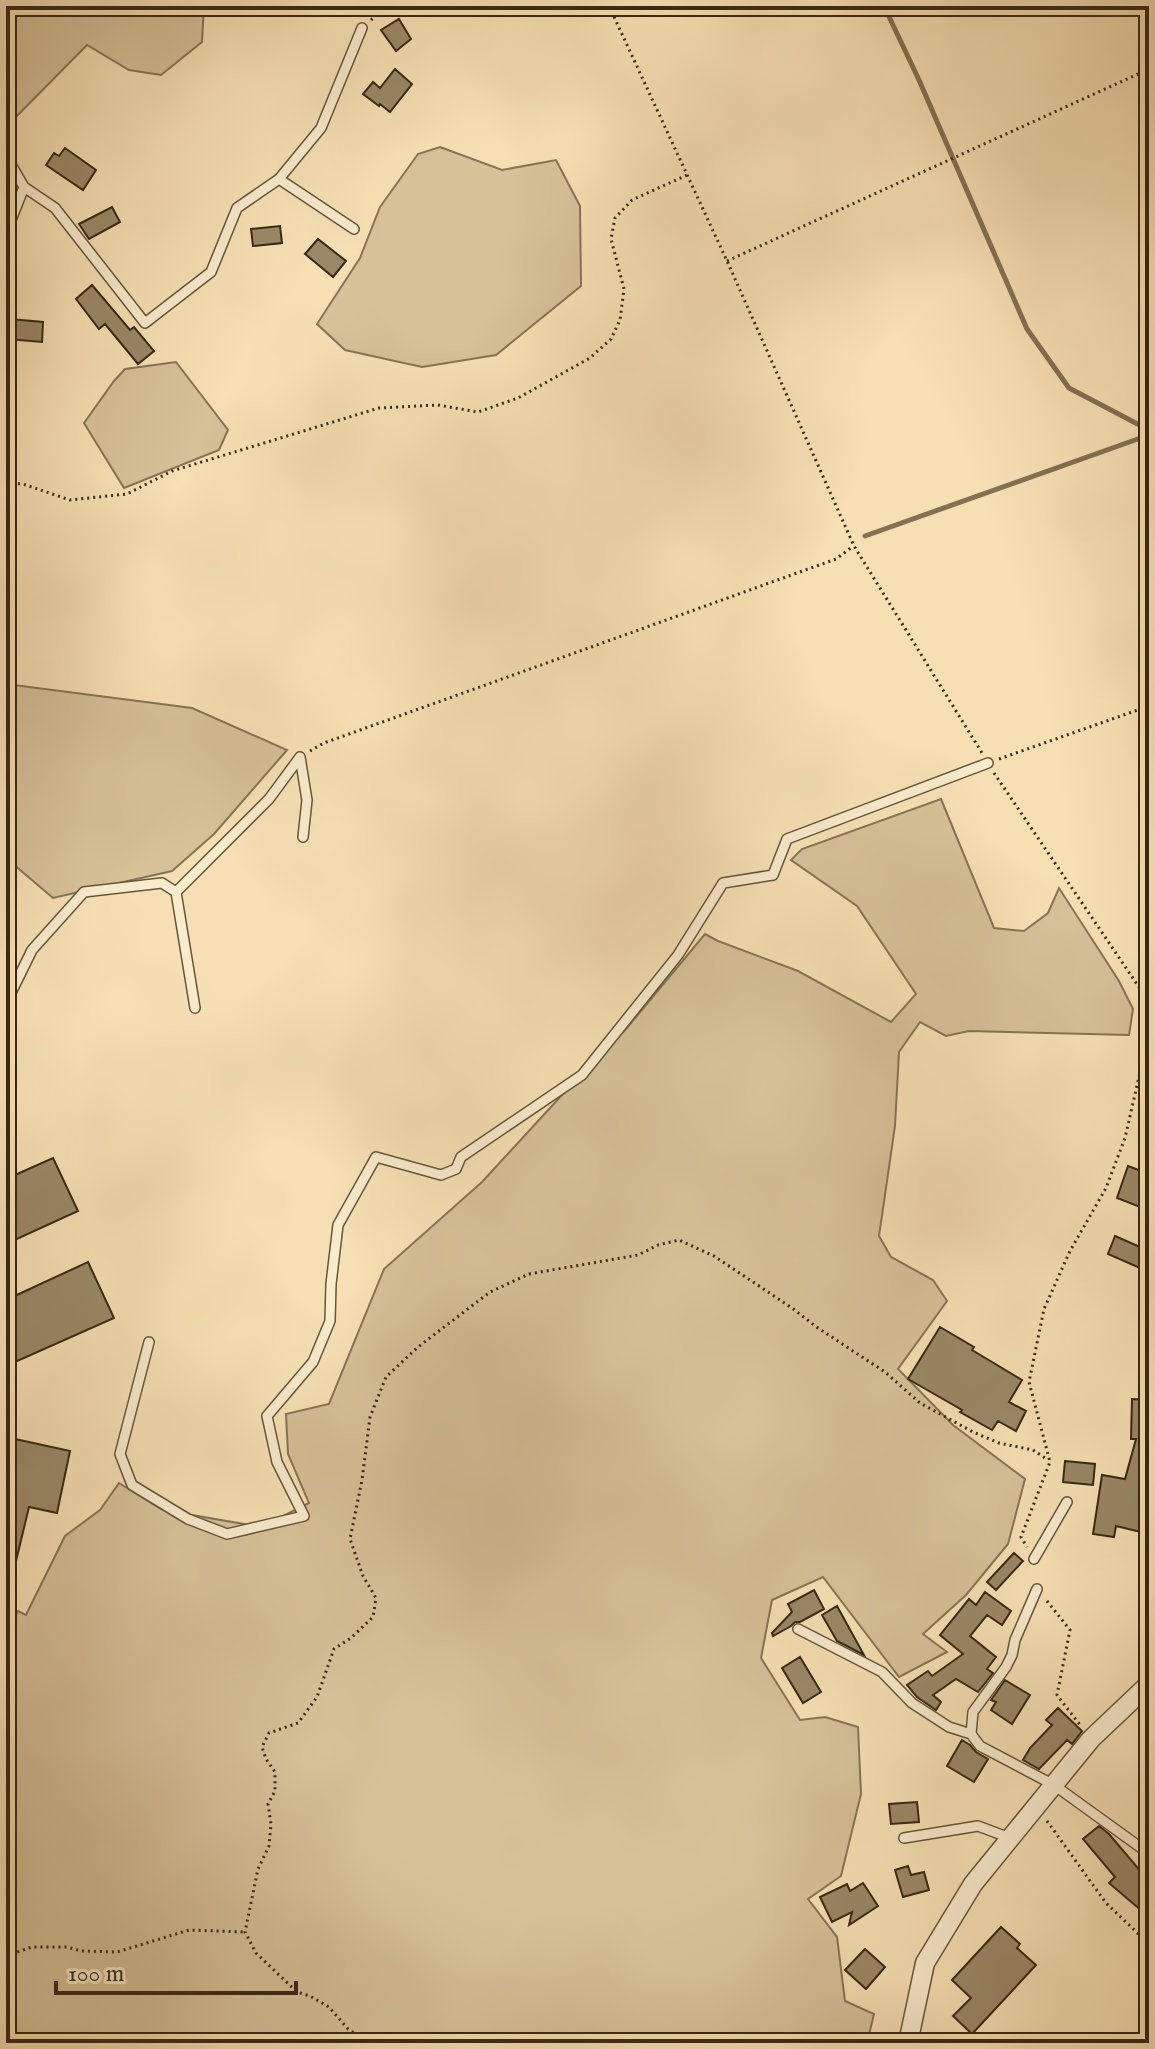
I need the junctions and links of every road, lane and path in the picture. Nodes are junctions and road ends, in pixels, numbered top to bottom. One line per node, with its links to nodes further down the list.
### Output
1 (386, 6): 3 (path)
2 (609, 6): 6 (path)
3 (362, 28): 7 (lane)
4 (1149, 69): 11 (path)
5 (6, 156): 8 (lane)
6 (687, 175): 11 (path); 12 (path)
7 (279, 179): 8 (lane); 9 (lane)
8 (24, 187): 10 (lane)
9 (354, 229)
10 (6, 233)
11 (727, 261): 13 (path)
12 (6, 483)
13 (854, 546): 15 (path); 16 (path)
14 (1149, 706): 16 (path)
15 (300, 757): 17 (lane); 18 (lane)
16 (988, 763): 21 (lane); 22 (path)
17 (303, 837)
18 (176, 892): 19 (lane); 20 (lane)
19 (6, 1003)
20 (195, 1008)
21 (149, 1342)
22 (1050, 1462): 24 (path); 35 (path)
23 (1067, 1502): 24 (lane)
24 (1034, 1559)
25 (1037, 1589): 28 (lane); 29 (path)
26 (798, 1629): 28 (lane)
27 (1149, 1684): 29 (street)
28 (971, 1734): 30 (lane)
29 (1091, 1739): 30 (street)
30 (1054, 1785): 31 (street); 34 (lane)
31 (1036, 1807): 33 (street); 36 (path)
32 (904, 1838): 33 (lane)
33 (1010, 1838): 39 (street)
34 (1144, 1850)
35 (245, 1932): 37 (path); 38 (path)
36 (1149, 1944)
37 (6, 1956)
38 (368, 2043)
39 (908, 2043)

